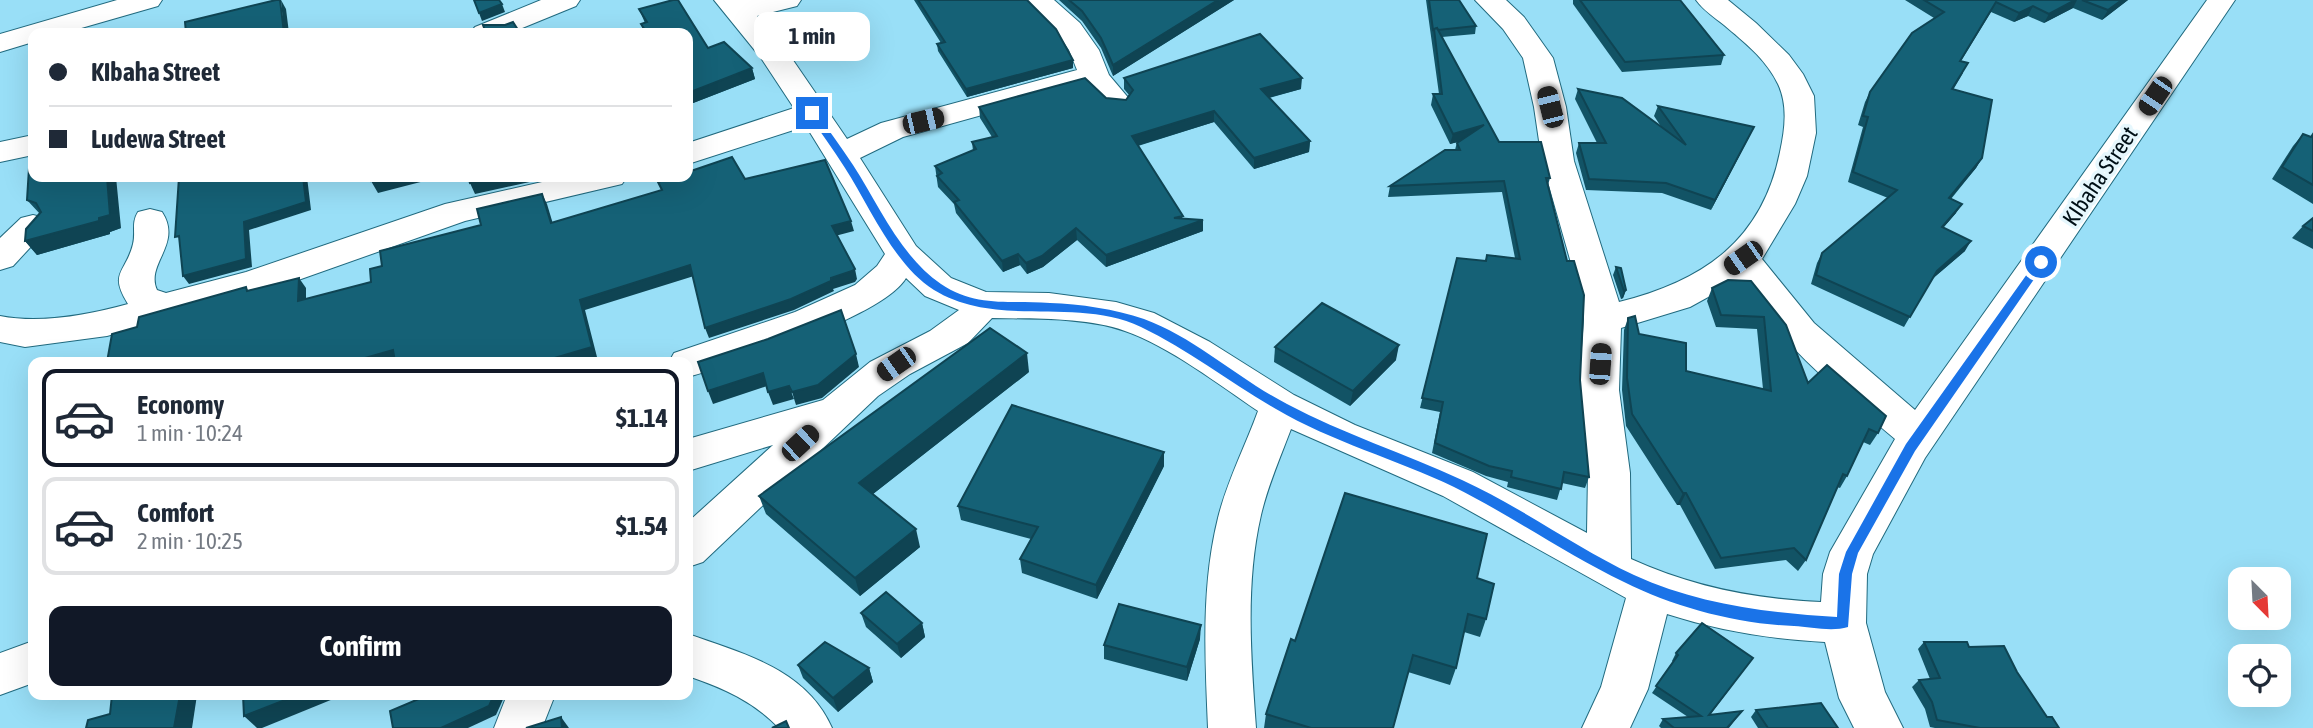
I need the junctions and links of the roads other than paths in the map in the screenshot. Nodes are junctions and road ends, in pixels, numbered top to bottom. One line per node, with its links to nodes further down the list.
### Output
1 (148, 0): 9 (street)
2 (566, 0): 10 (street)
3 (787, 0): 8 (street)
4 (1037, 0): 13 (street)
5 (1489, 0): 28 (street)
6 (1710, 0): 25 (street)
7 (2221, 0): 33 (street, KIbaha Street)
8 (733, 6): 15 (street)
9 (50, 28)
10 (497, 28)
11 (28, 35): 12 (street)
12 (0, 43)
13 (1093, 75): 14 (street); 19 (street)
14 (1115, 101)
15 (812, 113): 18 (street); 19 (street)
16 (28, 146): 17 (street)
17 (0, 152)
18 (693, 152)
19 (841, 154): 23 (street)
20 (588, 182): 27 (street)
21 (150, 220): 27 (street)
22 (33, 226): 24 (street)
23 (903, 254): 26 (street); 30 (street)
24 (0, 258)
25 (1743, 258): 28 (street); 33 (street)
26 (982, 305): 31 (street); 32 (street)
27 (165, 307): 29 (street)
28 (1603, 319): 36 (street)
29 (8, 339)
30 (693, 361)
31 (1280, 406): 36 (street); 45 (street)
32 (835, 411): 34 (street); 35 (street)
33 (1919, 436): 38 (street, KIbaha Street)
34 (693, 454)
35 (693, 544)
36 (1609, 569): 37 (street)
37 (1651, 589): 38 (street); 46 (street)
38 (1843, 623): 47 (street, KIbaha Street)
39 (693, 657): 44 (street)
40 (28, 664): 41 (street)
41 (0, 674)
42 (529, 700): 43 (street)
43 (518, 728)
44 (808, 728)
45 (1232, 728)
46 (1606, 728)
47 (1879, 728)

